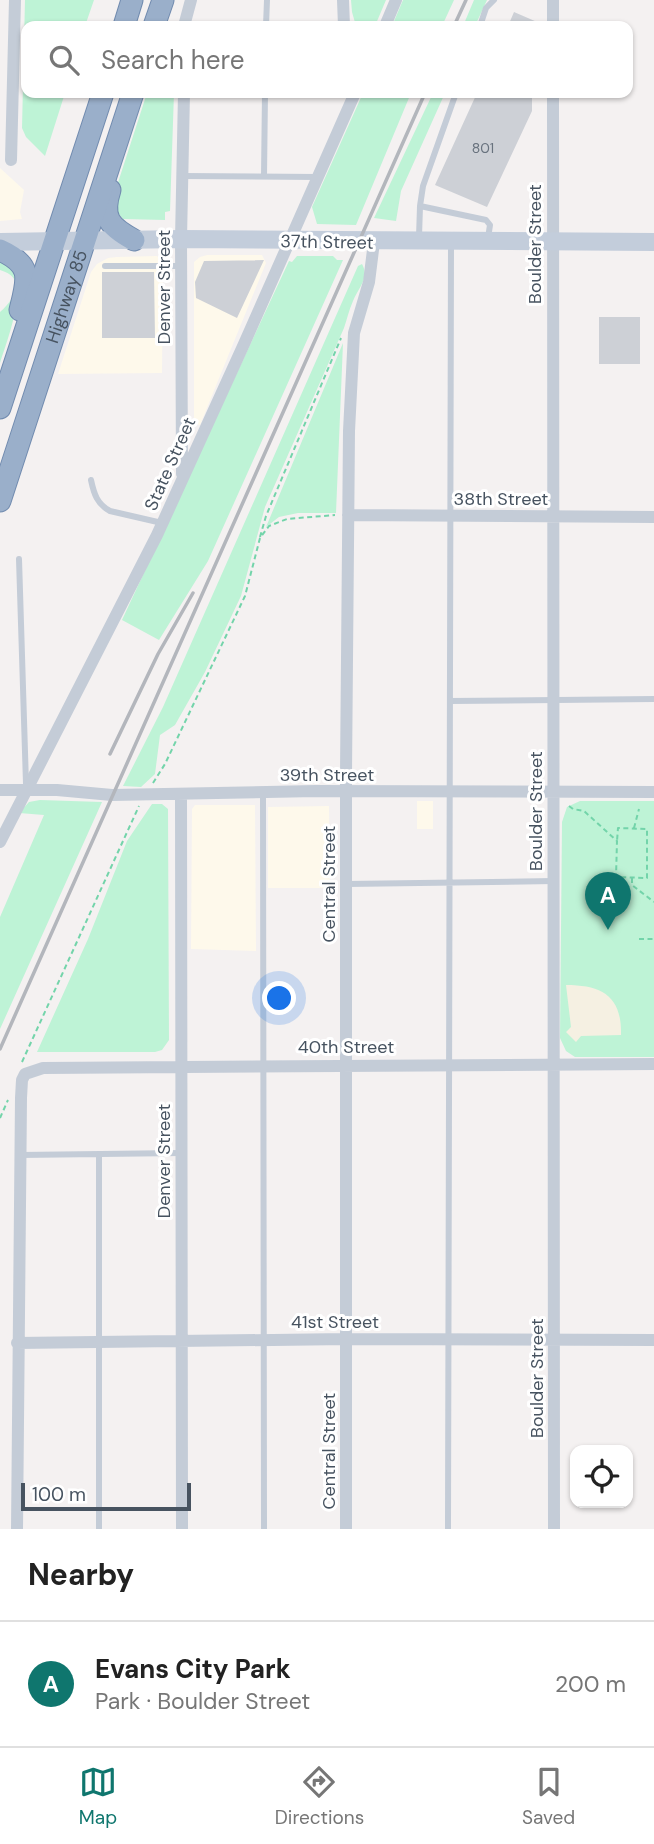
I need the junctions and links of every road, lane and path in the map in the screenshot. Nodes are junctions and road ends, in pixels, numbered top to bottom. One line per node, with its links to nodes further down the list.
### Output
1 (15, 0): 26 (street)
2 (132, 0): 10 (highway)
3 (163, 0): 11 (highway)
4 (191, 0): 12 (street)
5 (267, 0): 13 (lane)
6 (343, 0): 14 (street)
7 (396, 0): 15 (street)
8 (494, 0): 16 (lane)
9 (550, 1): 17 (street)
10 (126, 21)
11 (156, 21)
12 (185, 21)
13 (266, 21)
14 (344, 21)
15 (387, 21)
16 (482, 21)
17 (552, 21)
18 (101, 98): 34 (highway, Highway 85)
19 (131, 98): 35 (highway, Highway 85)
20 (139, 98): 33 (highway)
21 (184, 98): 27 (street, Denver Street)
22 (265, 98): 28 (lane)
23 (353, 98): 29 (street, State Street)
24 (454, 98): 30 (lane)
25 (553, 98): 42 (street, Boulder Street)
26 (11, 160)
27 (183, 176): 28 (lane); 32 (street, Denver Street)
28 (264, 176): 29 (lane)
29 (317, 177): 37 (street, State Street)
30 (420, 206): 39 (lane); 41 (lane)
31 (654, 236): 43 (lane)
32 (181, 239): 33 (main road, 37th Street); 37 (main road, 37th Street); 46 (street, Denver Street)
33 (134, 240): 35 (main road, 37th Street)
34 (55, 241): 35 (main road, 37th Street); 36 (main road, 37th Street); 48 (highway, Highway 85)
35 (84, 241): 51 (highway, Highway 85)
36 (0, 242)
37 (288, 242): 38 (main road, 37th Street); 50 (street, State Street)
38 (374, 242): 39 (main road, 37th Street); 47 (street, Central Street)
39 (418, 242): 40 (main road, 37th Street)
40 (451, 242): 41 (main road, 37th Street); 53 (lane)
41 (487, 242): 42 (main road, 37th Street)
42 (553, 242): 43 (main road, 37th Street); 54 (street, Boulder Street)
43 (654, 244)
44 (0, 250): 48 (highway)
45 (105, 266): 46 (lane)
46 (181, 266): 50 (street, Denver Street)
47 (354, 333): 52 (street, Central Street); 57 (path)
48 (3, 398)
49 (91, 481): 56 (lane)
50 (182, 481): 56 (street, State Street)
51 (0, 501)
52 (348, 515): 53 (street, 38th Street); 68 (street, Central Street)
53 (452, 517): 54 (street, 38th Street); 61 (lane)
54 (553, 517): 55 (street, 38th Street); 60 (street, Boulder Street)
55 (654, 517)
56 (162, 523): 62 (street, State Street)
57 (260, 538)
58 (19, 559): 62 (lane)
59 (654, 699): 60 (lane)
60 (553, 700): 61 (lane); 66 (street, Boulder Street)
61 (450, 701): 65 (lane)
62 (27, 789): 63 (street, 39th Street); 69 (street, 39th Street); 74 (street, State Street)
63 (0, 790)
64 (262, 792): 68 (street, 39th Street); 69 (street, 39th Street); 86 (lane)
65 (449, 792): 66 (street, 39th Street); 68 (street, 39th Street); 76 (lane)
66 (554, 792): 67 (street, 39th Street); 77 (street, Boulder Street)
67 (654, 792)
68 (346, 793): 78 (street, Central Street)
69 (181, 794): 85 (street, Denver Street)
70 (569, 806): 73 (path)
71 (639, 809): 72 (path)
72 (634, 829): 73 (path); 75 (path)
73 (617, 841): 75 (path)
74 (0, 842)
75 (632, 877): 79 (path)
76 (448, 881): 77 (lane); 78 (lane); 87 (lane)
77 (554, 881): 83 (street, Boulder Street)
78 (346, 884): 82 (street, Central Street)
79 (654, 902)
80 (639, 939): 81 (path)
81 (654, 939)
82 (346, 1064): 86 (street, 40th Street); 87 (street, 40th Street); 91 (street, Central Street)
83 (555, 1064): 84 (street, 40th Street); 87 (street, 40th Street); 96 (street, Boulder Street)
84 (654, 1064)
85 (181, 1065): 86 (street, 40th Street); 88 (street, Denver Street); 89 (street, 40th Street)
86 (263, 1065): 92 (lane)
87 (448, 1065): 93 (lane)
88 (181, 1153): 90 (lane); 95 (street, Denver Street)
89 (20, 1154): 90 (lane); 97 (street)
90 (99, 1154): 98 (lane)
91 (347, 1339): 92 (street, 41st Street); 93 (street, 41st Street); 103 (street, Central Street)
92 (262, 1340): 95 (street, 41st Street); 102 (lane)
93 (450, 1340): 96 (street, 41st Street); 104 (lane)
94 (654, 1340): 96 (street, 41st Street)
95 (182, 1341): 98 (street, 41st Street); 101 (street, Denver Street)
96 (555, 1341): 105 (street, Boulder Street)
97 (16, 1343): 98 (street, 41st Street); 99 (street)
98 (100, 1343): 100 (lane)
99 (16, 1529)
100 (99, 1529)
101 (182, 1529)
102 (264, 1529)
103 (346, 1529)
104 (449, 1529)
105 (554, 1529)

